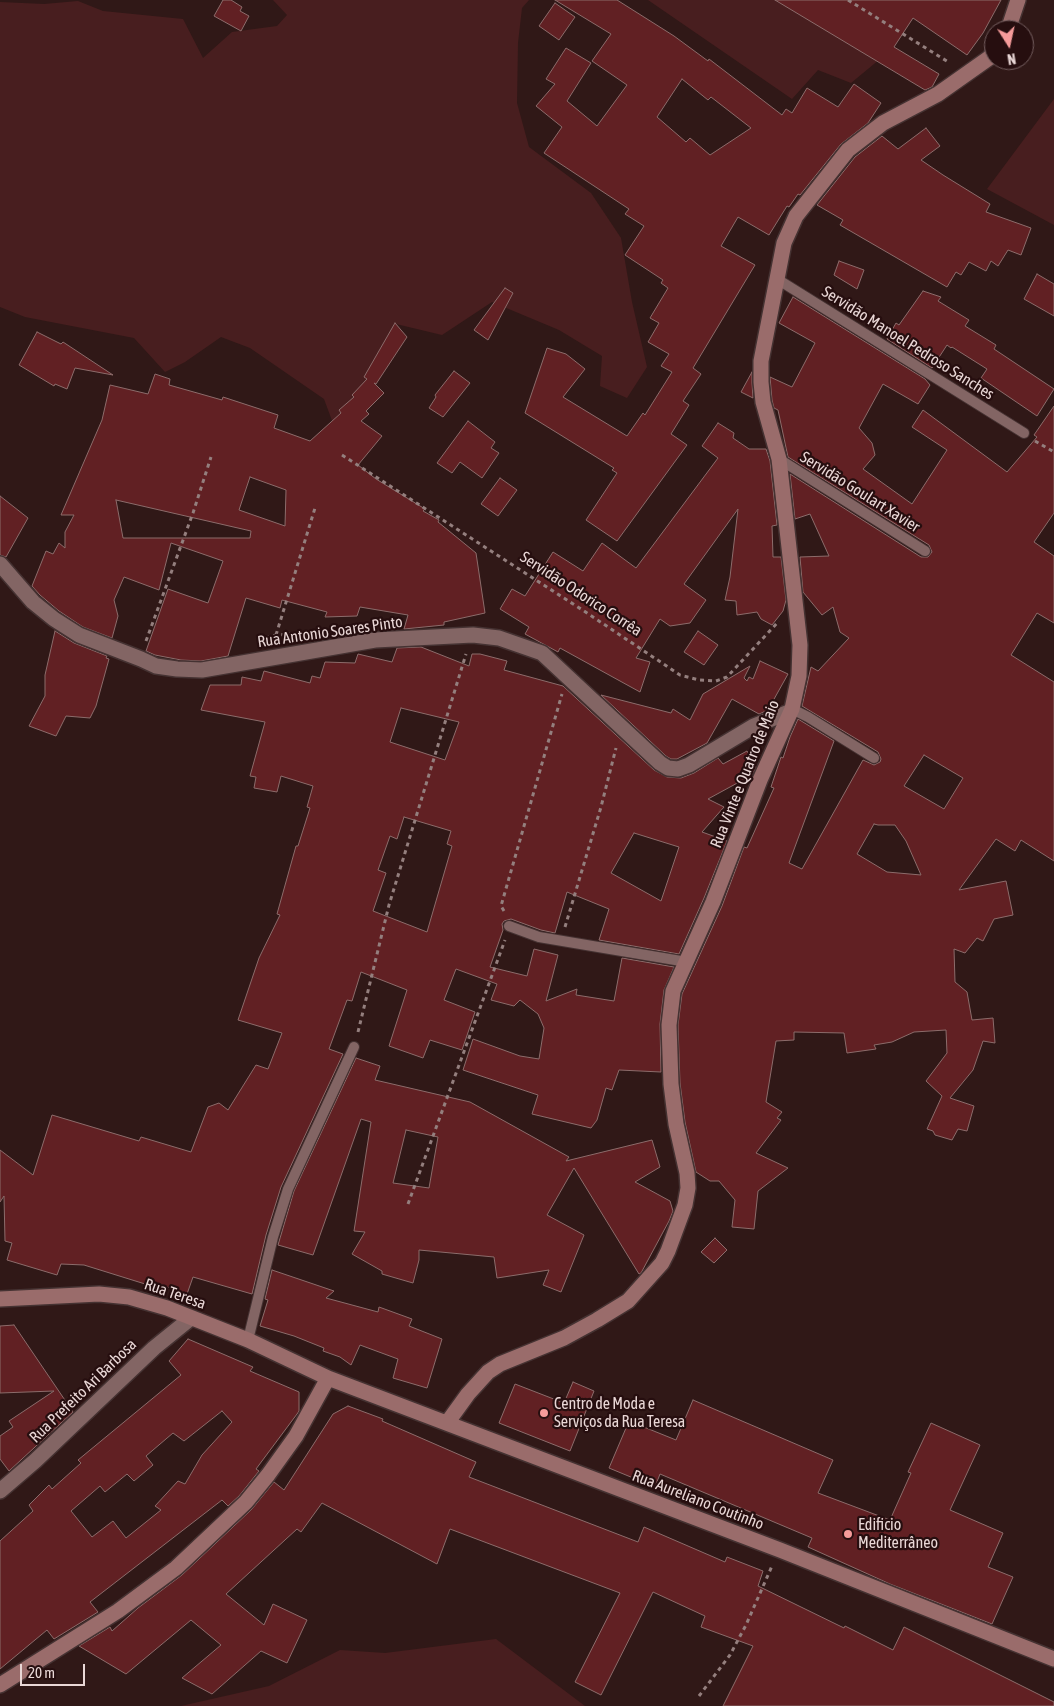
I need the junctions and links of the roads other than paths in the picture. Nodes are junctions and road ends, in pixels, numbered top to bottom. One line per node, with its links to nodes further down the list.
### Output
1 (1018, 0): 2 (street)
2 (1011, 20)
3 (984, 62): 4 (street, Rua Vinte e Quatro de Maio)
4 (777, 279): 5 (lane, Servidão Manoel Pedroso Sanches); 6 (street, Rua Vinte e Quatro de Maio)
5 (1024, 434)
6 (778, 459): 7 (lane, Servidão Goulart Xavier); 9 (street, Rua Vinte e Quatro de Maio)
7 (925, 551)
8 (0, 564): 9 (street, Rua Antonio Soares Pinto)
9 (791, 711): 10 (lane); 12 (street, Rua Vinte e Quatro de Maio)
10 (874, 758)
11 (509, 926): 12 (lane)
12 (686, 962): 18 (street, Rua Vinte e Quatro de Maio)
13 (354, 1047): 16 (lane)
14 (0, 1299): 15 (street, Rua Teresa)
15 (191, 1318): 16 (street, Rua Teresa); 19 (street, Rua Prefeito Ari Barbosa)
16 (248, 1340): 17 (street, Rua Teresa)
17 (328, 1378): 18 (street, Rua Aureliano Coutinho); 21 (street)
18 (447, 1423): 20 (street, Rua Aureliano Coutinho)
19 (0, 1491)
20 (1054, 1660)
21 (0, 1685)

